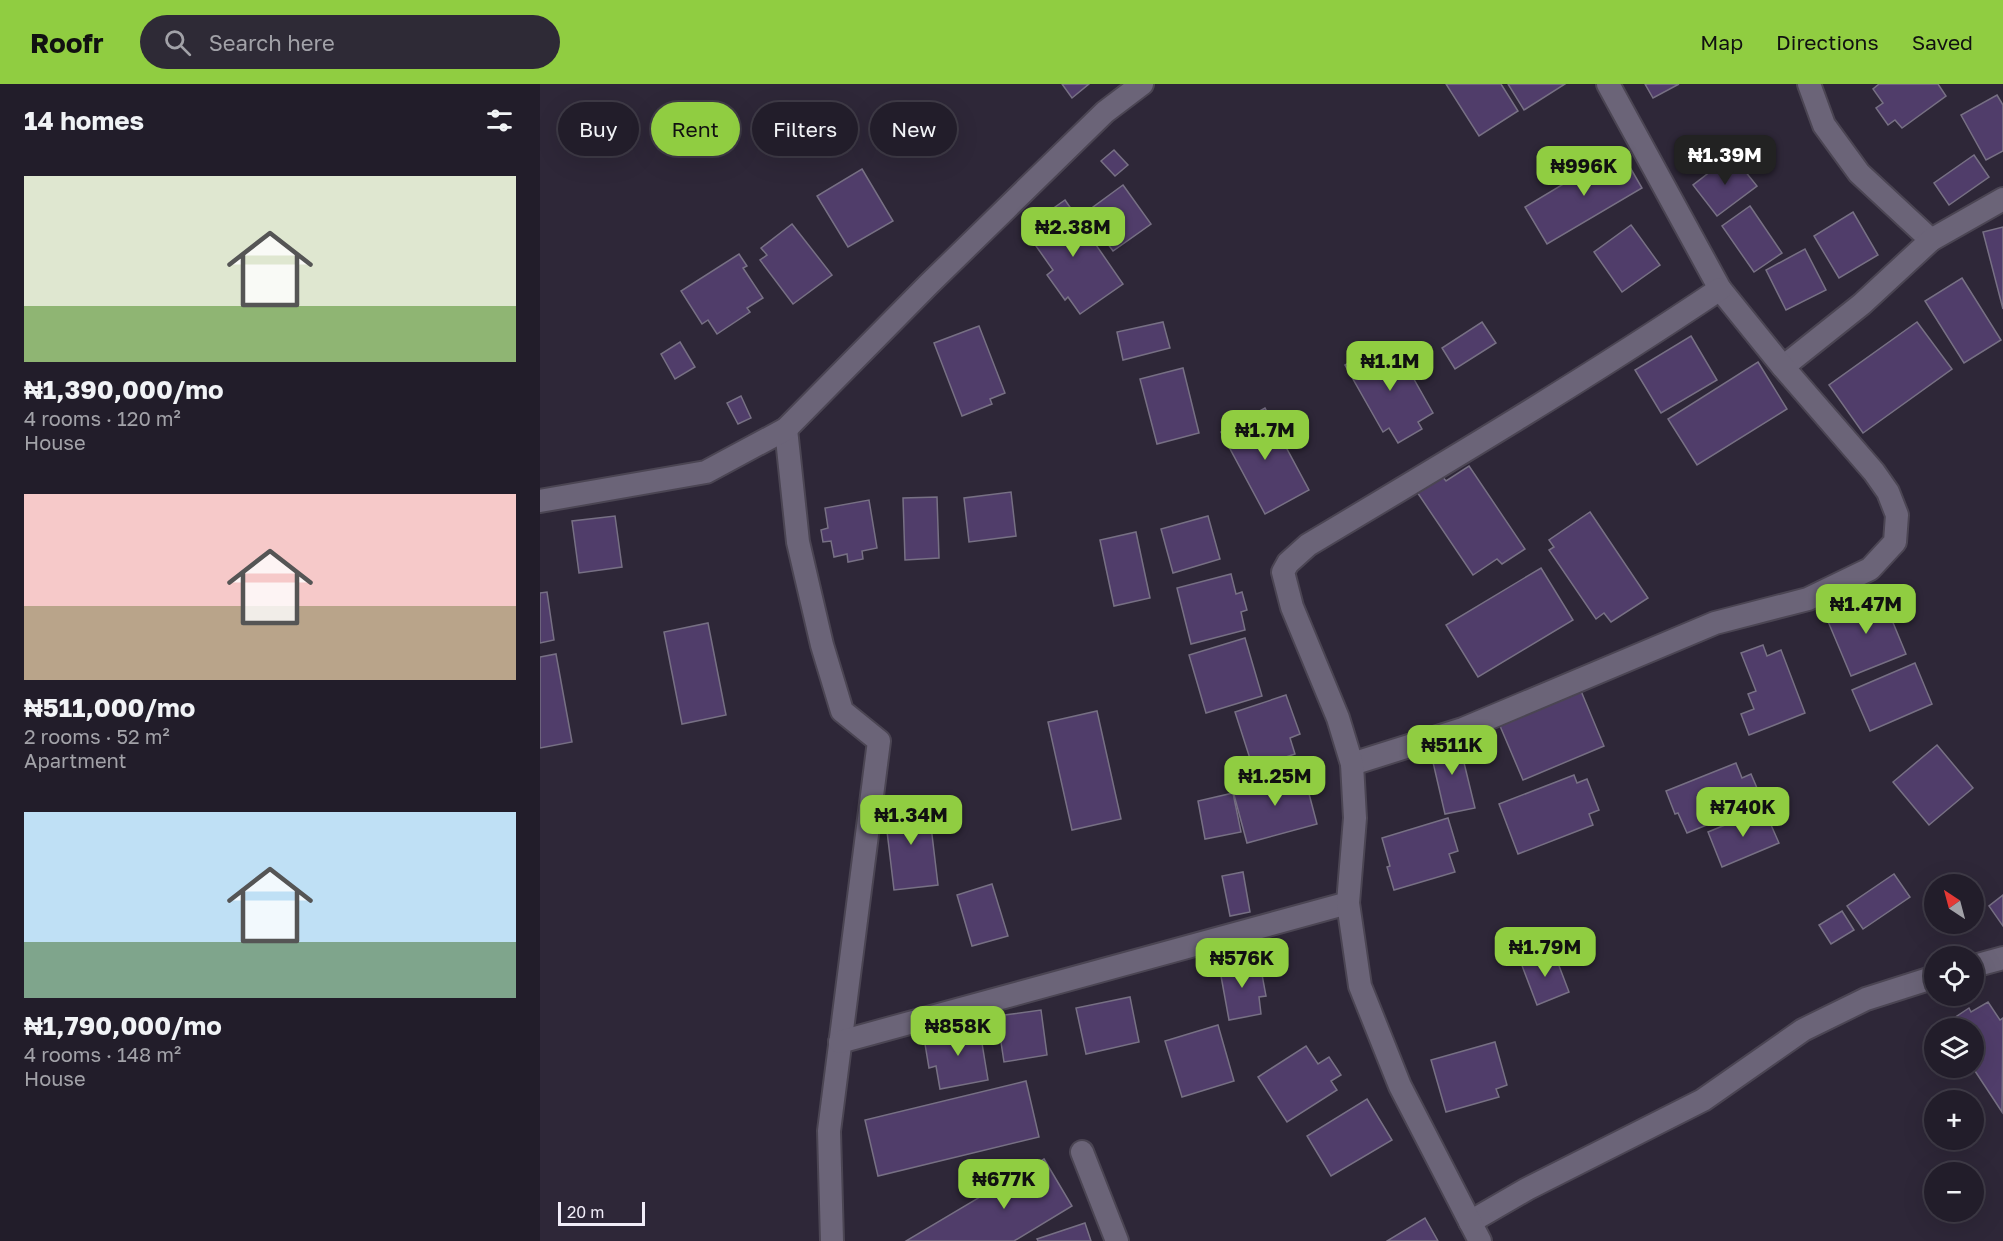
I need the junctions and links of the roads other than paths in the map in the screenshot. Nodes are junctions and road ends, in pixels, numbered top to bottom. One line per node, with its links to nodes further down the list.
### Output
1 (1142, 84): 8 (street)
2 (1608, 84): 6 (street)
3 (1809, 84): 5 (street)
4 (2003, 199): 5 (street)
5 (1931, 240): 7 (street)
6 (1720, 289): 7 (street); 10 (street)
7 (1783, 367): 10 (street)
8 (786, 429): 9 (street); 15 (street)
9 (540, 501)
10 (1352, 764): 11 (street)
11 (1348, 903): 15 (street); 17 (street)
12 (2003, 958): 13 (street)
13 (1984, 963)
14 (1924, 981): 17 (street)
15 (840, 1042): 18 (street)
16 (1082, 1152): 19 (street)
17 (1475, 1231)
18 (832, 1241)
19 (1118, 1241)

